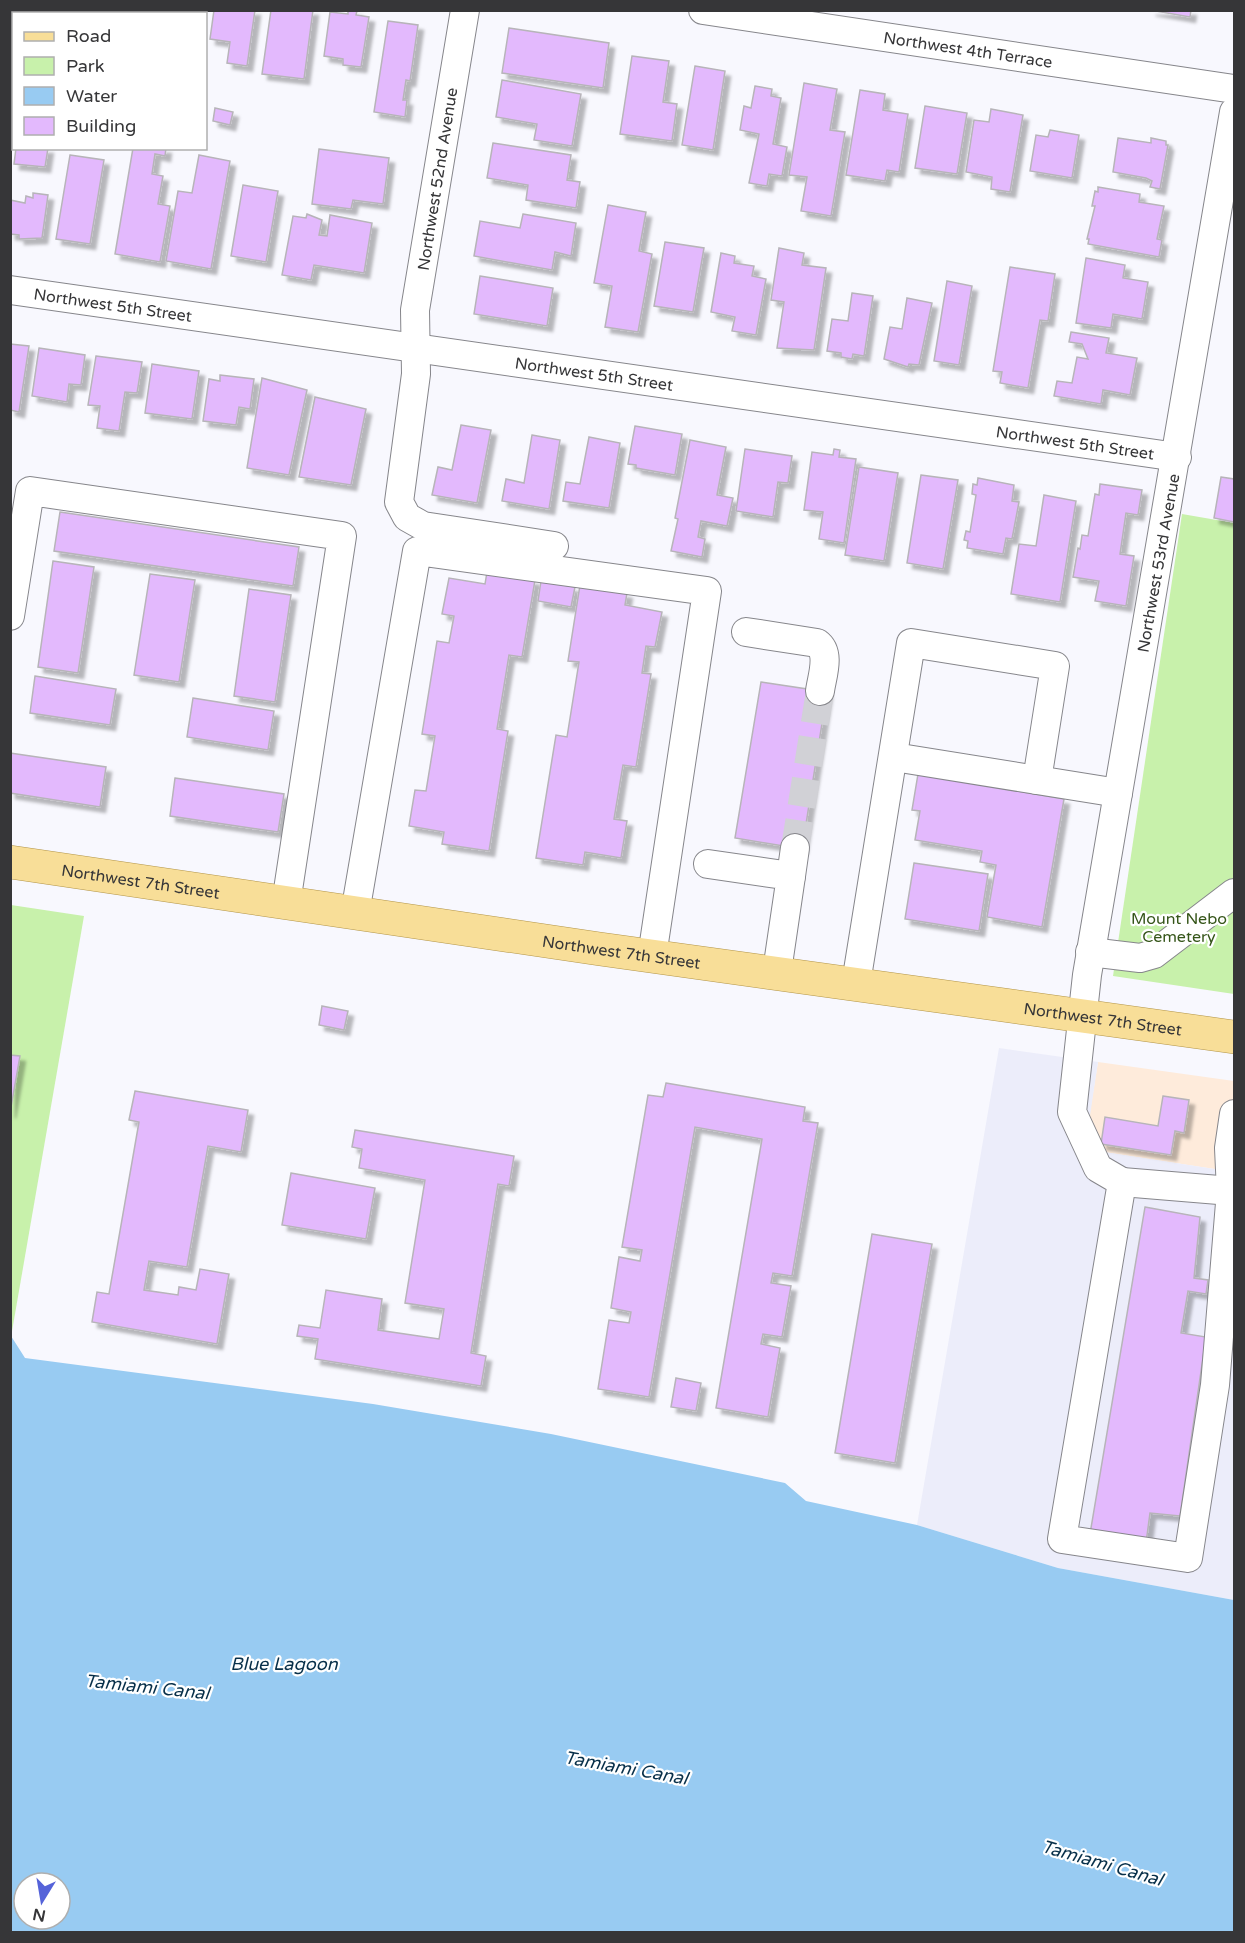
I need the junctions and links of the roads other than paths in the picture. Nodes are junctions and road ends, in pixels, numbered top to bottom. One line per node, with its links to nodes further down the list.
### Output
1 (465, 10): 6 (street, Northwest 52nd Avenue)
2 (703, 10): 3 (street, Northwest 4th Terrace)
3 (1234, 89)
4 (1234, 112): 7 (street, Northwest 53rd Avenue)
5 (10, 290): 6 (street, Northwest 5th Street)
6 (416, 348): 7 (street, Northwest 5th Street); 8 (street, Northwest 52nd Avenue)
7 (1177, 457): 14 (street, Northwest 53rd Avenue)
8 (554, 546)
9 (10, 616): 20 (street)
10 (746, 632): 11 (street)
11 (820, 692)
12 (894, 757): 13 (street); 13 (street); 25 (street)
13 (1037, 780): 14 (street)
14 (1118, 793): 22 (street, Northwest 53rd Avenue)
15 (795, 848): 18 (street)
16 (10, 862): 20 (main road, Northwest 7th Street)
17 (708, 864): 18 (street)
18 (791, 876): 24 (street)
19 (1234, 893): 22 (street)
20 (286, 903): 21 (main road, Northwest 7th Street)
21 (355, 913): 23 (main road, Northwest 7th Street); 23 (street)
22 (1090, 952): 26 (street, Northwest 53rd Avenue)
23 (652, 956): 24 (main road, Northwest 7th Street)
24 (777, 971): 25 (main road, Northwest 7th Street)
25 (856, 983): 26 (main road, Northwest 7th Street)
26 (1083, 1015): 27 (main road, Northwest 7th Street); 29 (street, Northwest 53rd Avenue)
27 (1234, 1037)
28 (1234, 1114): 30 (street)
29 (1122, 1182): 30 (street); 30 (street)
30 (1231, 1191)

